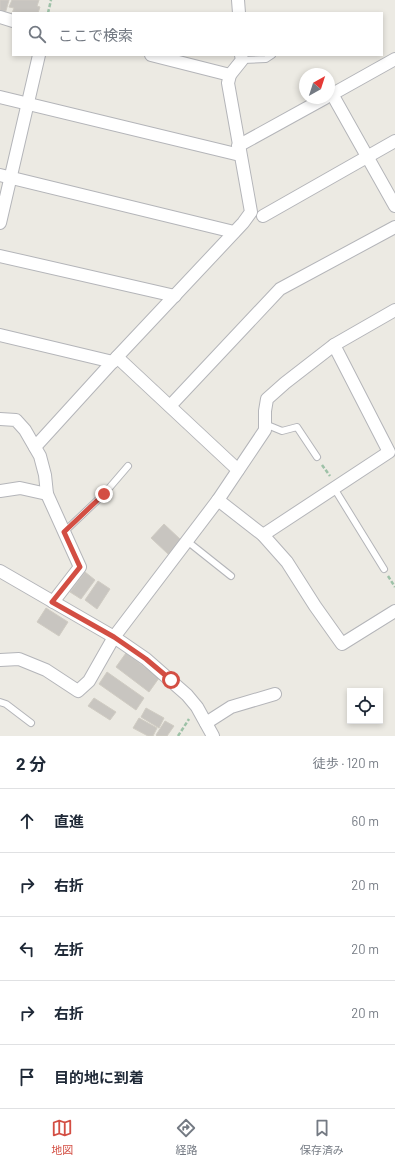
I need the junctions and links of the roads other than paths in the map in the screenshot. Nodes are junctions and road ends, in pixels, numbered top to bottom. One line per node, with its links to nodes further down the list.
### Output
1 (238, 0): 2 (street)
2 (238, 12)
3 (0, 17): 4 (street)
4 (12, 21)
5 (39, 56): 13 (street)
6 (155, 56): 10 (street)
7 (270, 56): 8 (lane)
8 (241, 58): 10 (street)
9 (395, 59): 11 (street)
10 (230, 75): 17 (street)
11 (335, 92)
12 (0, 97): 13 (street)
13 (28, 104): 17 (street); 19 (street)
14 (315, 104): 17 (street)
15 (333, 104): 18 (street)
16 (395, 141): 18 (street)
17 (239, 151): 24 (street)
18 (368, 157): 20 (street); 21 (street)
19 (5, 177): 22 (street); 24 (street)
20 (395, 206)
21 (263, 216)
22 (0, 223)
23 (395, 227): 31 (street)
24 (234, 232): 26 (street)
25 (0, 256): 26 (street)
26 (175, 296): 30 (street)
27 (395, 310): 29 (street)
28 (0, 334): 30 (street)
29 (334, 346): 33 (street); 38 (street)
30 (115, 360): 31 (street); 34 (street)
31 (170, 406): 37 (street)
32 (0, 419): 34 (street)
33 (265, 424): 35 (lane); 37 (street)
34 (35, 447): 40 (street)
35 (317, 457)
36 (128, 466): 42 (lane)
37 (238, 470): 41 (street)
38 (336, 487): 43 (street); 45 (lane)
39 (0, 491): 40 (street)
40 (47, 494): 42 (street)
41 (218, 500): 43 (street); 44 (street)
42 (64, 532): 48 (street)
43 (262, 535): 49 (street)
44 (187, 541): 47 (lane); 50 (street)
45 (384, 569)
46 (0, 571): 48 (street)
47 (231, 576)
48 (52, 602): 50 (street)
49 (395, 611)
50 (114, 637): 51 (street); 55 (street)
51 (0, 660)
52 (275, 694): 55 (street)
53 (0, 702): 54 (lane)
54 (31, 723)
55 (206, 723): 56 (street)
56 (213, 736)

